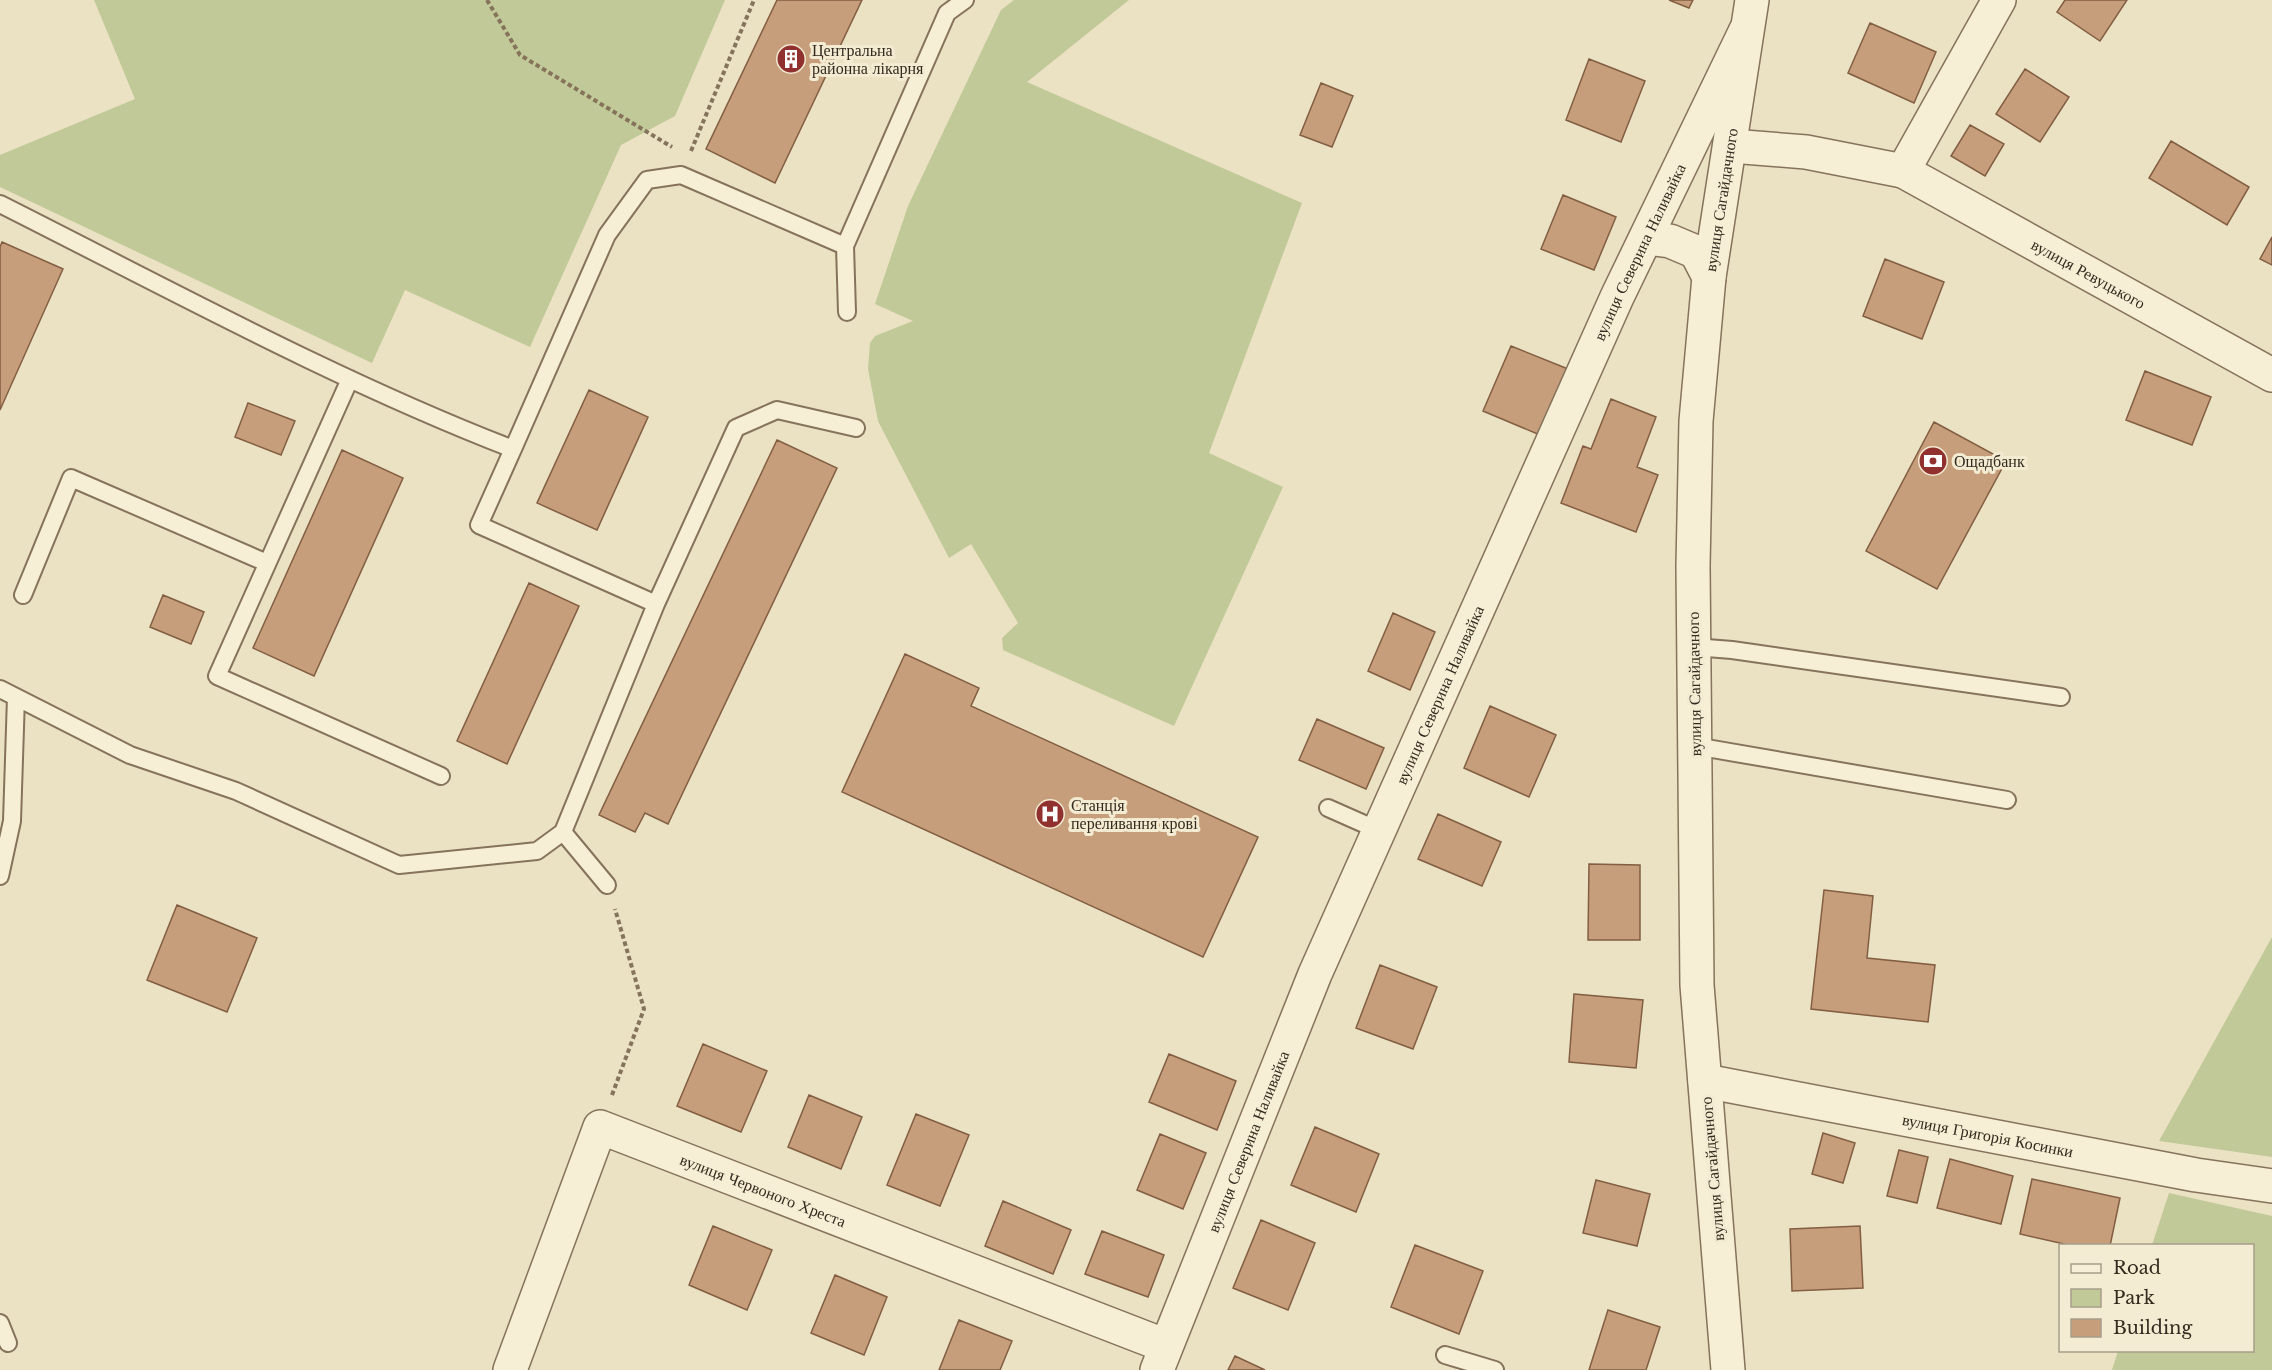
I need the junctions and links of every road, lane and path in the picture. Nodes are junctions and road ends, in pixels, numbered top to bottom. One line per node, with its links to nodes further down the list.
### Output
1 (487, 0): 7 (path)
2 (754, 0): 7 (path)
3 (965, 0): 12 (lane)
4 (1999, 0): 8 (street)
5 (1749, 15): 6 (street, вулиця Сагайдачного); 11 (street, вулиця Северина Наливайка)
6 (1731, 146): 8 (street, вулиця Ревуцького); 13 (street, вулиця Сагайдачного)
7 (689, 156): 9 (path)
8 (1903, 171): 15 (street, вулиця Ревуцького)
9 (681, 175): 12 (lane); 18 (lane)
10 (0, 204): 16 (lane)
11 (1646, 238): 13 (street); 30 (street, вулиця Северина Наливайка)
12 (845, 246): 14 (lane)
13 (1709, 277): 22 (street, вулиця Сагайдачного)
14 (847, 312)
15 (2272, 375)
16 (350, 379): 18 (lane); 19 (lane)
17 (856, 428): 21 (lane)
18 (513, 449): 21 (lane)
19 (267, 563): 20 (lane); 27 (lane)
20 (23, 595)
21 (656, 604): 31 (lane)
22 (1694, 647): 25 (lane); 26 (street, вулиця Сагайдачного)
23 (0, 688): 24 (lane)
24 (16, 697): 31 (lane); 32 (lane)
25 (2061, 697)
26 (1695, 746): 28 (lane); 34 (street, вулиця Сагайдачного)
27 (441, 776)
28 (2007, 800)
29 (1328, 808): 30 (lane)
30 (1380, 831): 40 (street, вулиця Северина Наливайка)
31 (563, 832): 33 (lane)
32 (0, 876)
33 (607, 885): 35 (path)
34 (1705, 1081): 36 (street, вулиця Григорія Косинки); 43 (street, вулиця Сагайдачного)
35 (600, 1127): 40 (street, вулиця Червоного Хреста); 41 (street)
36 (2272, 1186)
37 (0, 1323): 38 (lane)
38 (8, 1343)
39 (1445, 1355): 42 (lane)
40 (1161, 1358)
41 (510, 1370)
42 (1495, 1370)
43 (1728, 1370)

